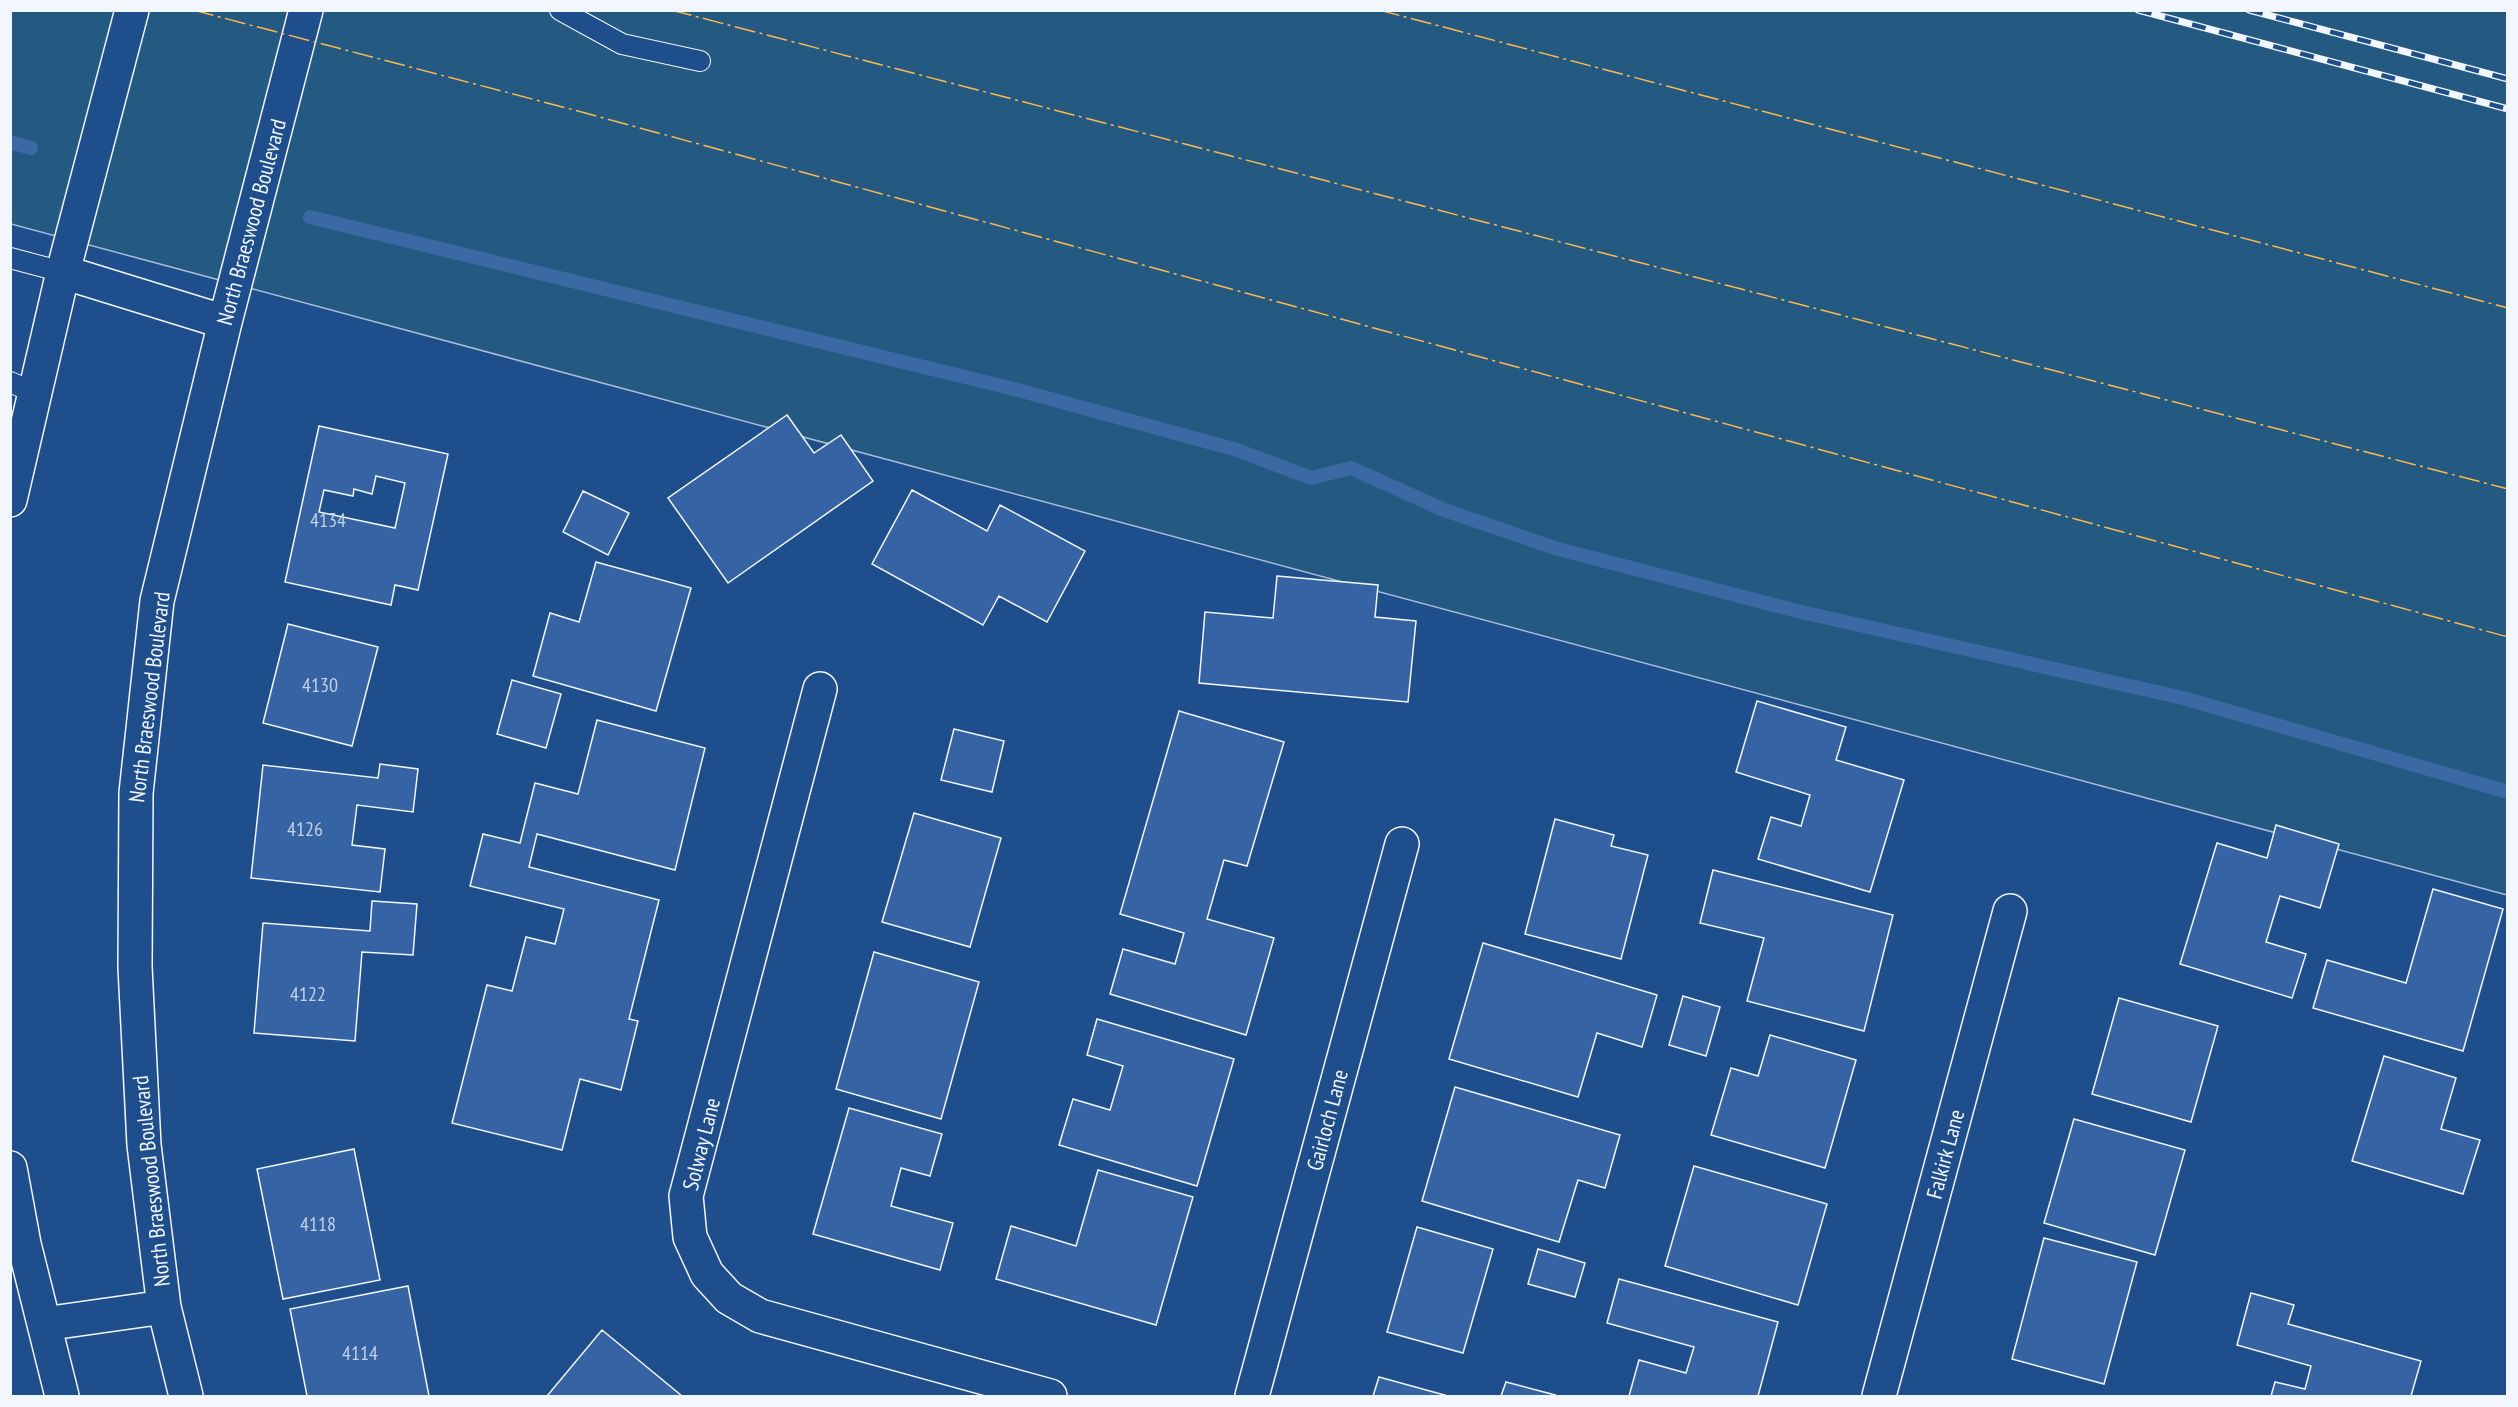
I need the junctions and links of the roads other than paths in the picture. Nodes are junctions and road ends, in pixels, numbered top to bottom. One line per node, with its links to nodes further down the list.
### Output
1 (132, 10): 6 (main road)
2 (306, 10): 7 (main road, North Braeswood Boulevard)
3 (560, 10): 4 (lane)
4 (700, 61)
5 (10, 258): 6 (lane)
6 (63, 272): 7 (main road); 8 (main road)
7 (225, 322): 14 (main road, North Braeswood Boulevard)
8 (23, 388): 9 (main road)
9 (10, 500)
10 (820, 689): 18 (main road, Solway Lane)
11 (1401, 844): 19 (main road, Gairloch Lane)
12 (2010, 911): 20 (main road, Falkirk Lane)
13 (10, 1168): 15 (main road)
14 (164, 1307): 15 (main road); 17 (main road, North Braeswood Boulevard)
15 (44, 1324): 16 (main road)
16 (62, 1396)
17 (186, 1396)
18 (1050, 1396)
19 (1252, 1396)
20 (1879, 1396)

